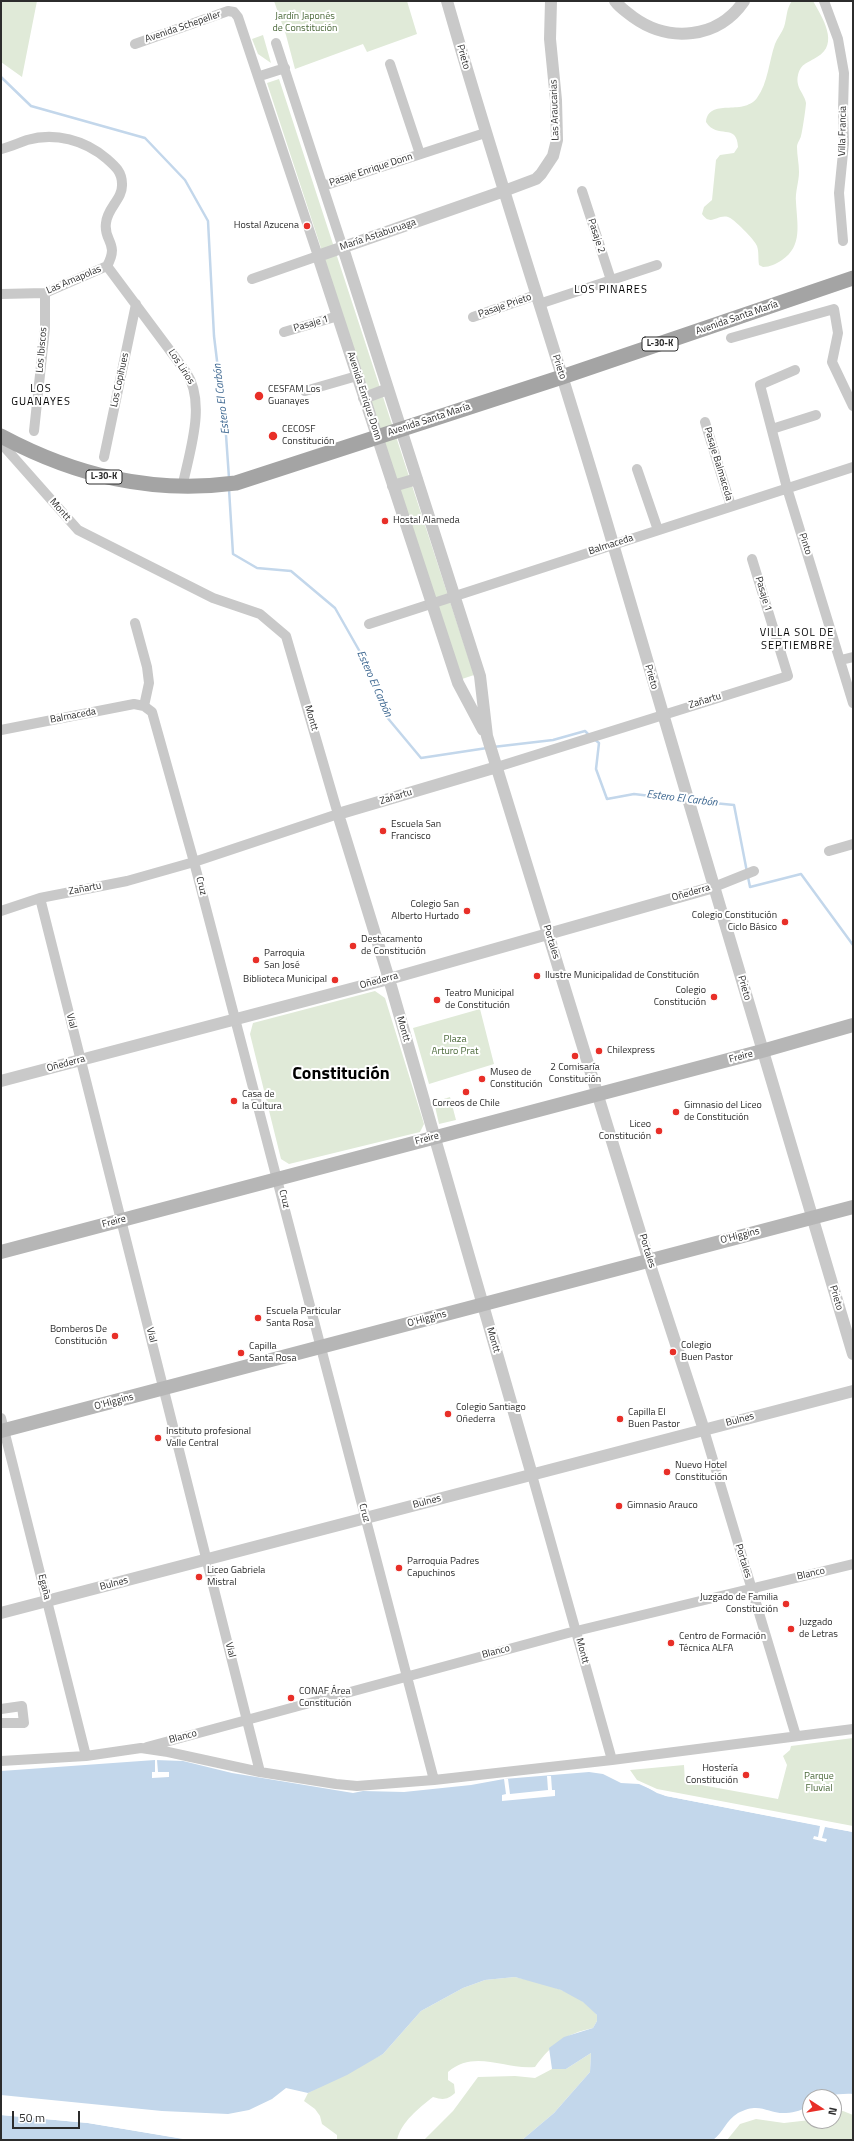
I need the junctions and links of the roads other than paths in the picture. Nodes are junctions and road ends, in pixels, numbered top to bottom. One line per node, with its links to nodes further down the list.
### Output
1 (447, 1): 11 (street, Prieto)
2 (551, 1): 15 (street, Las Araucarias)
3 (615, 1): 4 (street)
4 (744, 1)
5 (824, 1): 17 (street, Villa Francia)
6 (276, 43): 9 (street, Avenida Enrique Donn)
7 (135, 44): 10 (street, Avenida Schepeller)
8 (390, 64): 13 (street, Pasaje Enrique Donn)
9 (285, 68): 10 (street); 14 (street, Avenida Enrique Donn)
10 (260, 76): 19 (street, Avenida Enrique Donn)
11 (485, 133): 13 (street, Pasaje Enrique Donn); 15 (street, Prieto)
12 (1, 149): 21 (street, Las Amapolas)
13 (420, 154): 14 (street, Pasaje Enrique Donn)
14 (323, 186): 18 (street, Avenida Enrique Donn)
15 (504, 191): 18 (street, María Astaburuaga); 27 (street, Prieto)
16 (582, 191): 24 (street, Pasaje 2)
17 (843, 241)
18 (343, 248): 19 (street, María Astaburuaga); 36 (street, Avenida Enrique Donn)
19 (318, 256): 23 (street, María Astaburuaga); 29 (street, Avenida Enrique Donn)
20 (657, 265): 24 (street)
21 (107, 266): 25 (street, Las Amapolas); 28 (street, Los Lirios)
22 (853, 278): 35 (main road, Avenida Santa María / L-30-K)
23 (252, 279)
24 (611, 280): 27 (street)
25 (45, 293): 26 (street, Las Amapolas); 44 (street, Los Ibiscos)
26 (1, 294)
27 (538, 300): 30 (street, Pasaje Prieto); 35 (street, Prieto)
28 (136, 304): 48 (street, Los Copihues); 53 (street, Los Lirios)
29 (338, 316): 31 (street, Pasaje 1); 34 (street, Avenida Enrique Donn)
30 (473, 317)
31 (284, 332)
32 (731, 338): 39 (street)
33 (795, 370): 43 (street, Pinto)
34 (358, 376): 37 (street); 38 (street, Avenida Enrique Donn)
35 (562, 377): 42 (main road, Avenida Santa María / L-30-K); 57 (street, Prieto)
36 (388, 389): 38 (street); 42 (street, Avenida Enrique Donn)
37 (305, 391)
38 (364, 398): 46 (street, Avenida Enrique Donn)
39 (853, 406)
40 (816, 415): 43 (street)
41 (705, 422): 55 (street, Pasaje Balmaceda)
42 (401, 429): 46 (main road, Avenida Santa María / L-30-K); 51 (street, Avenida Enrique Donn)
43 (772, 429): 54 (street, Pinto)
44 (34, 432)
45 (1, 436): 53 (main road, Avenida Santa María / L-30-K)
46 (377, 437): 52 (street, Avenida Enrique Donn); 53 (main road, Avenida Santa María / L-30-K)
47 (1, 444): 74 (street, Montt)
48 (104, 457)
49 (853, 468): 54 (street, Balmaceda)
50 (637, 469): 56 (street)
51 (416, 479): 52 (street); 59 (street, Avenida Enrique Donn)
52 (393, 486): 60 (street, Avenida Enrique Donn)
53 (182, 488)
54 (787, 488): 55 (street, Balmaceda); 64 (street, Pinto)
55 (731, 506): 56 (street, Balmaceda)
56 (658, 530): 57 (street, Balmaceda)
57 (614, 544): 59 (street, Balmaceda); 70 (street, Prieto)
58 (752, 559): 65 (street, Pasaje 1)
59 (454, 596): 60 (street, Balmaceda); 66 (street, Avenida Enrique Donn)
60 (432, 604): 62 (street, Balmaceda); 67 (street, Avenida Enrique Donn)
61 (135, 623): 69 (street)
62 (369, 624)
63 (853, 657): 64 (street)
64 (841, 660): 68 (street, Pinto)
65 (788, 676): 70 (street, Zañartu)
66 (481, 693): 67 (street); 72 (street, Avenida Enrique Donn)
67 (464, 696): 72 (street, Avenida Enrique Donn)
68 (853, 703)
69 (144, 706): 71 (street, Balmaceda); 77 (street, Cruz)
70 (662, 715): 73 (street, Zañartu); 79 (street, Prieto)
71 (1, 730)
72 (487, 736): 73 (street, Avenida Enrique Donn)
73 (495, 763): 74 (street, Zañartu); 82 (street, Portales)
74 (338, 814): 77 (street, Zañartu); 83 (street, Montt)
75 (853, 844): 76 (street)
76 (829, 851)
77 (194, 862): 80 (street, Zañartu); 84 (street, Cruz)
78 (754, 871): 79 (street, Oñederra)
79 (714, 887): 82 (street, Oñederra); 86 (street, Prieto)
80 (40, 898): 81 (street, Zañartu); 87 (street, Vial)
81 (1, 911)
82 (548, 934): 83 (street, Oñederra); 89 (street, Portales)
83 (389, 978): 84 (street, Oñederra); 90 (street, Montt)
84 (235, 1019): 87 (street, Oñederra); 91 (street, Cruz)
85 (853, 1025): 86 (main road, Freire)
86 (762, 1051): 89 (main road, Freire); 93 (street, Prieto)
87 (81, 1060): 88 (street, Oñederra); 94 (street, Vial)
88 (1, 1081)
89 (598, 1094): 90 (main road, Freire); 96 (street, Portales)
90 (435, 1137): 91 (main road, Freire); 97 (street, Montt)
91 (278, 1179): 94 (main road, Freire); 98 (street, Cruz)
92 (853, 1207): 93 (main road, O'Higgins)
93 (812, 1218): 96 (main road, O'Higgins); 99 (street, Prieto)
94 (121, 1220): 95 (main road, Freire); 100 (street, Vial)
95 (1, 1252)
96 (649, 1260): 97 (main road, O'Higgins); 103 (street, Portales)
97 (482, 1304): 98 (main road, O'Higgins); 104 (street, Montt)
98 (321, 1347): 100 (main road, O'Higgins); 105 (street, Cruz)
99 (853, 1354)
100 (164, 1388): 102 (main road, O'Higgins); 106 (street, Vial)
101 (853, 1390): 103 (street, Bulnes)
102 (2, 1427): 109 (street, Egaña)
103 (704, 1430): 104 (street, Bulnes); 108 (street, Portales)
104 (532, 1474): 105 (street, Bulnes); 111 (street, Montt)
105 (366, 1518): 106 (street, Bulnes); 112 (street, Cruz)
106 (207, 1560): 109 (street, Bulnes); 114 (street, Vial)
107 (853, 1564): 108 (street, Blanco)
108 (752, 1587): 111 (street, Blanco); 117 (street, Portales)
109 (47, 1601): 110 (street, Bulnes); 119 (street, Egaña)
110 (1, 1613)
111 (577, 1631): 112 (street, Blanco); 120 (street, Montt)
112 (407, 1675): 114 (street, Blanco); 123 (street, Cruz)
113 (1, 1709): 115 (street)
114 (247, 1719): 118 (street, Blanco); 122 (street, Vial)
115 (1, 1723)
116 (853, 1729): 117 (street)
117 (796, 1736): 120 (street)
118 (141, 1748): 119 (street); 122 (street)
119 (86, 1756): 121 (street)
120 (612, 1760): 123 (street)
121 (1, 1761)
122 (260, 1772): 123 (street)
123 (434, 1780)

